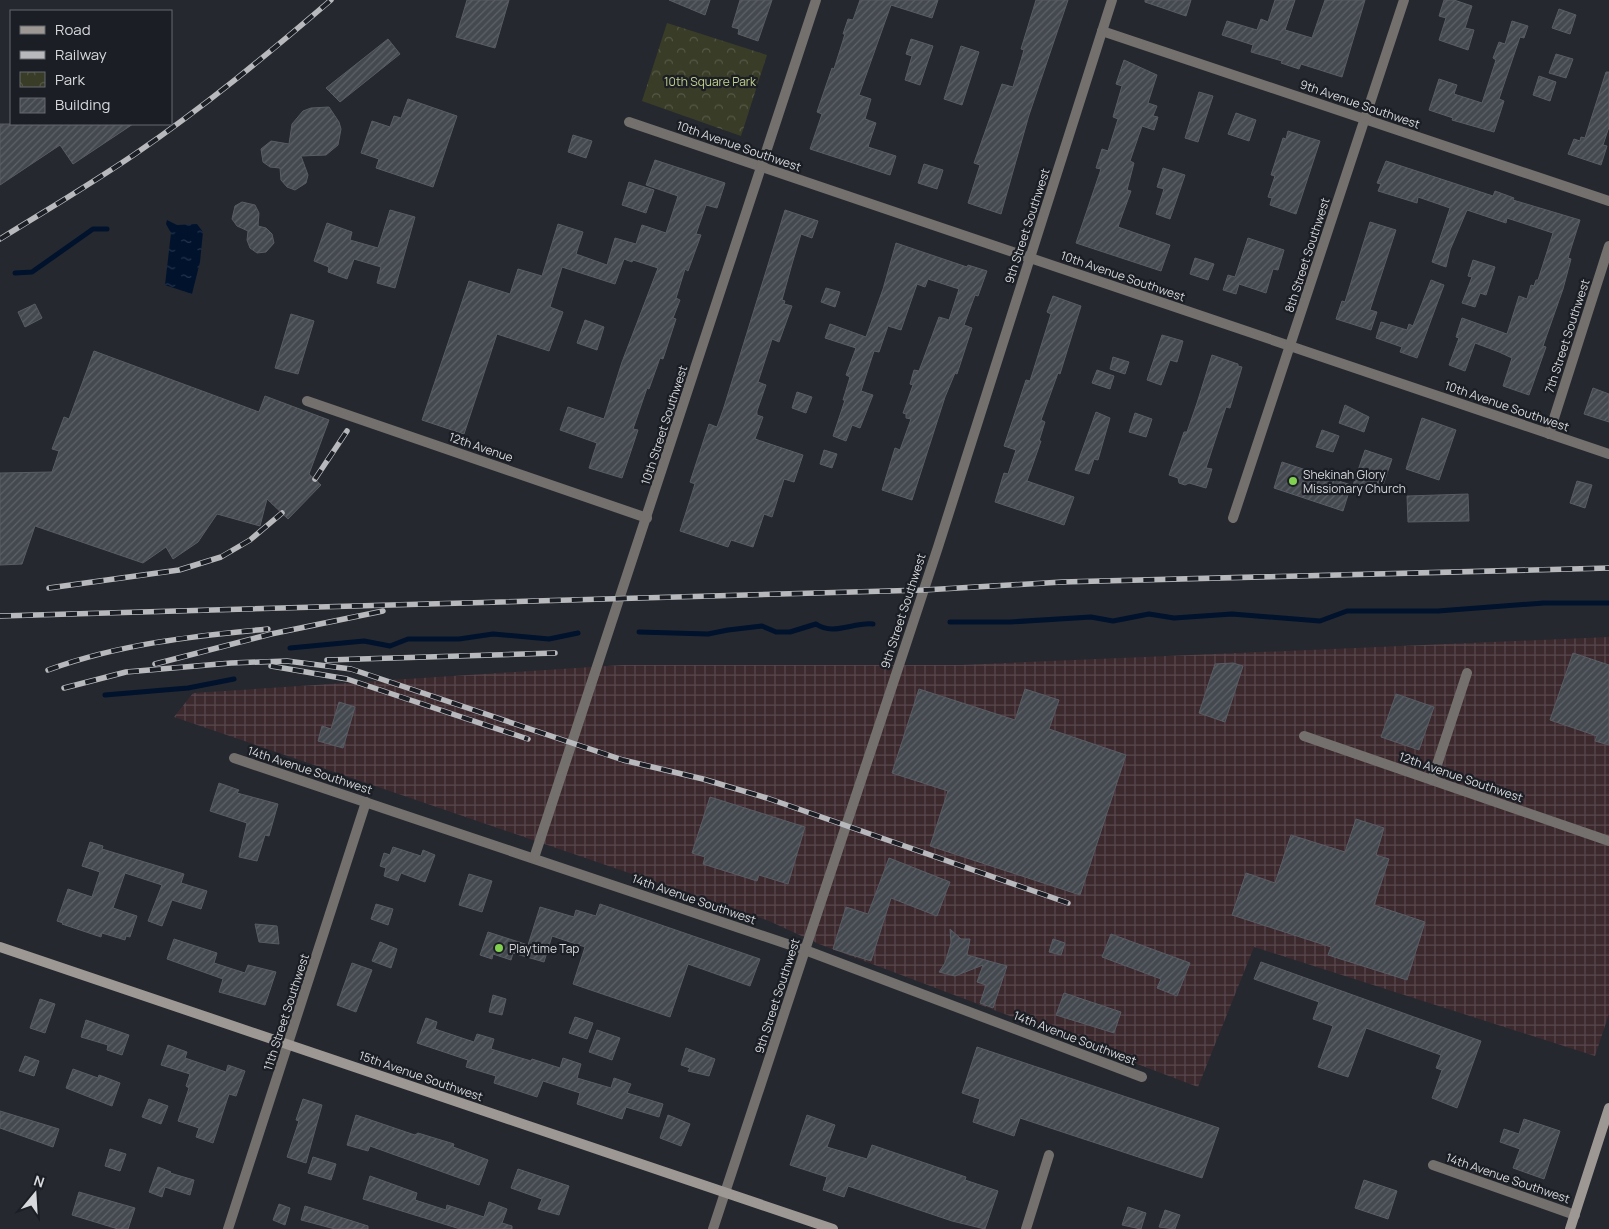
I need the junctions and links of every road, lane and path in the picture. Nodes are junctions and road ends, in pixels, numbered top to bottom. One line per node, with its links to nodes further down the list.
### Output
1 (816, 0): 7 (street, 10th Street Southwest)
2 (1112, 0): 4 (street, 9th Street Southwest)
3 (1404, 0): 5 (street, 8th Street Southwest)
4 (1102, 31): 5 (street, 9th Avenue Southwest); 10 (street, 9th Street Southwest)
5 (1364, 119): 8 (street, 9th Avenue Southwest); 11 (street, 8th Street Southwest)
6 (629, 122): 7 (street, 10th Avenue Southwest)
7 (762, 167): 10 (street, 10th Avenue Southwest); 15 (street, 10th Street Southwest)
8 (1609, 201)
9 (1609, 246): 13 (street, 7th Street Southwest)
10 (1029, 258): 11 (street, 10th Avenue Southwest); 25 (street, 9th Street Southwest)
11 (1290, 346): 13 (street, 10th Avenue Southwest); 16 (street, 8th Street Southwest)
12 (307, 401): 15 (street, 12th Avenue)
13 (1549, 434): 14 (street, 10th Avenue Southwest)
14 (1609, 454)
15 (646, 518): 23 (street, 10th Street Southwest)
16 (1233, 518)
17 (1467, 673): 20 (street)
18 (1304, 736): 20 (street, 12th Avenue Southwest)
19 (234, 758): 21 (street, 14th Avenue Southwest)
20 (1432, 780): 22 (street, 12th Avenue Southwest)
21 (366, 802): 23 (street, 14th Avenue Southwest); 26 (street, 11th Street Southwest)
22 (1609, 841)
23 (534, 858): 25 (street, 14th Avenue Southwest)
24 (0, 947): 26 (main road, 15th Avenue Southwest)
25 (806, 950): 27 (street, 14th Avenue Southwest); 31 (street, 9th Street Southwest)
26 (288, 1044): 31 (main road, 15th Avenue Southwest); 33 (street, 11th Street Southwest)
27 (1142, 1076)
28 (1609, 1108): 32 (main road)
29 (1049, 1155): 36 (street)
30 (1433, 1166): 32 (street, 14th Avenue Southwest)
31 (726, 1193): 34 (street, 9th Street Southwest); 35 (main road, 15th Avenue Southwest)
32 (1575, 1215): 37 (main road)
33 (228, 1229)
34 (714, 1229)
35 (833, 1229)
36 (1026, 1229)
37 (1570, 1229)

